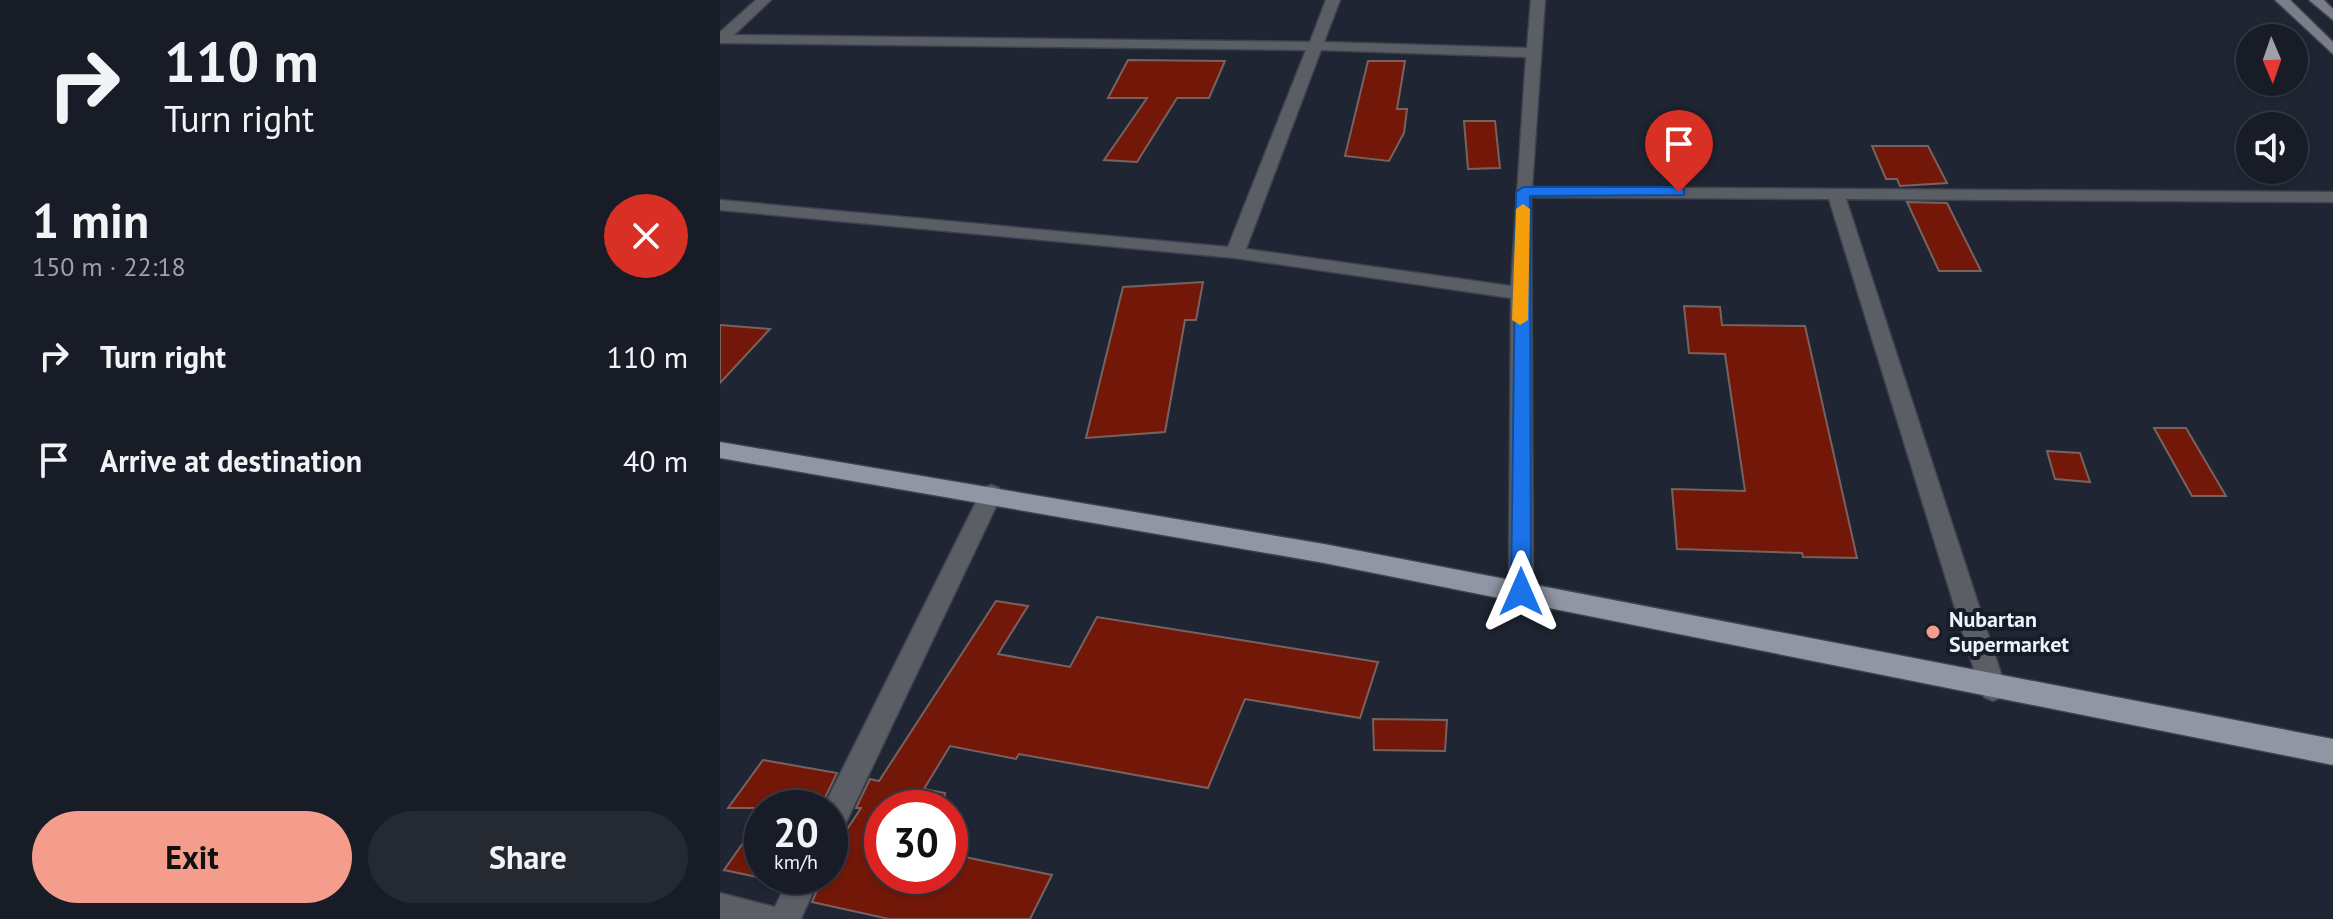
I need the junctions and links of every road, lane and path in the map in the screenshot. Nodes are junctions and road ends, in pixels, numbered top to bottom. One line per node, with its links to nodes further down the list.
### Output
1 (764, 0): 7 (street)
2 (1333, 0): 8 (street)
3 (1538, 0): 10 (street)
4 (2282, 0): 9 (main road)
5 (2316, 0): 6 (main road)
6 (2333, 16)
7 (720, 39): 8 (street)
8 (1318, 46): 10 (street); 15 (street)
9 (2333, 50)
10 (1534, 53): 11 (street)
11 (1523, 192): 12 (street); 16 (street)
12 (1835, 192): 13 (street); 20 (street)
13 (2333, 197)
14 (720, 205): 15 (street)
15 (1235, 253): 16 (street)
16 (1520, 293): 19 (street)
17 (720, 450): 18 (main road)
18 (991, 494): 19 (main road); 22 (street)
19 (1521, 592): 20 (main road)
20 (1993, 689): 21 (main road)
21 (2333, 752)
22 (847, 790)
23 (797, 894): 26 (street)
24 (720, 908): 25 (street)
25 (768, 919)
26 (785, 919)

